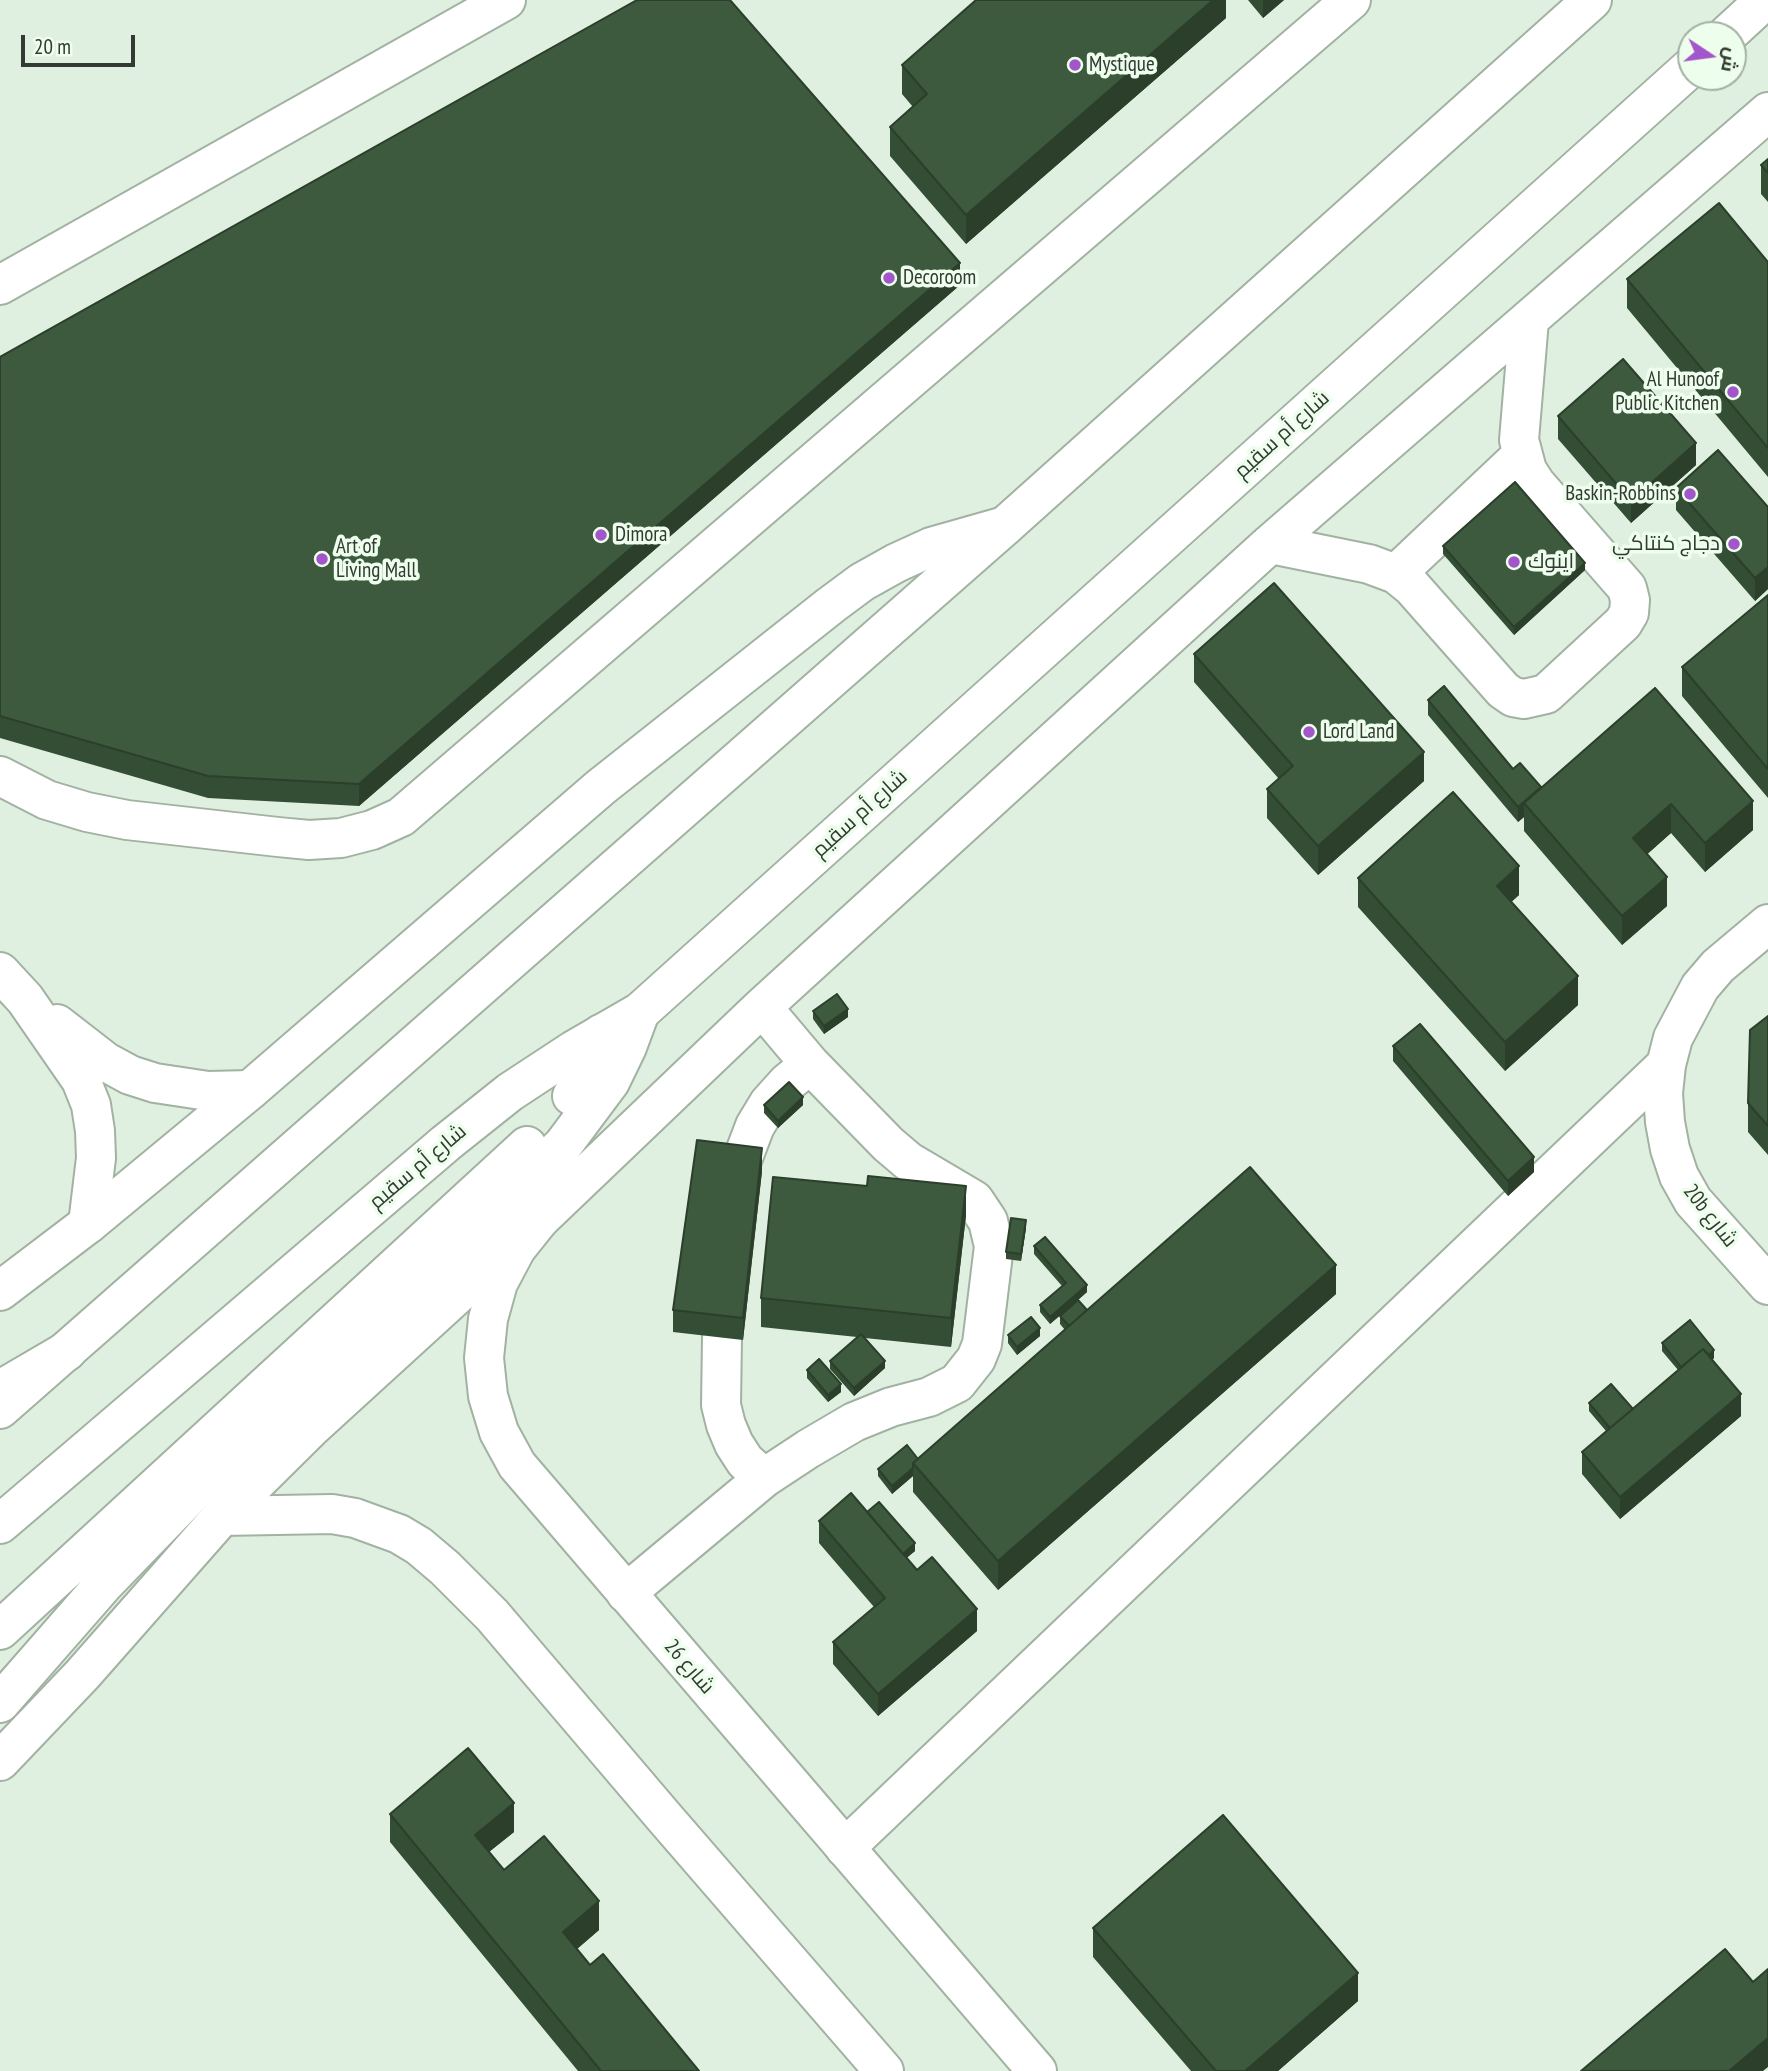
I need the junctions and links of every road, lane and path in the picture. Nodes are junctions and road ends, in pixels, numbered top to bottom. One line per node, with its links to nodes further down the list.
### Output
1 (506, 0): 8 (main road)
2 (1352, 0): 14 (main road)
3 (1592, 0): 11 (main road)
4 (1765, 0): 5 (main road)
5 (1742, 21)
6 (1677, 80): 18 (main road, شارع أم سقيم)
7 (1768, 112): 9 (main road)
8 (0, 285)
9 (1529, 320): 10 (main road); 12 (main road)
10 (1522, 455): 13 (main road); 13 (main road)
11 (1005, 526): 22 (main road); 29 (main road)
12 (1270, 544): 13 (main road); 17 (main road)
13 (1396, 574)
14 (0, 776)
15 (1768, 924): 21 (main road, 20b شارع)
16 (13, 986): 22 (main road); 25 (main road)
17 (762, 1007): 20 (main road); 24 (main road)
18 (639, 1012): 19 (main road, شارع أم سقيم); 37 (main road)
19 (601, 1034): 34 (main road, شارع أم سقيم); 36 (main road)
20 (810, 1064): 23 (main road); 32 (main road)
21 (1666, 1065): 26 (main road, 20b شارع); 39 (main road)
22 (250, 1090): 25 (main road)
23 (739, 1168)
24 (540, 1219): 33 (main road); 35 (main road, شارع 26)
25 (88, 1224): 27 (main road)
26 (1768, 1284)
27 (0, 1291)
28 (722, 1338): 32 (main road)
29 (67, 1351): 30 (main road); 31 (main road)
30 (0, 1390)
31 (0, 1409)
32 (764, 1478): 35 (main road)
33 (222, 1516): 38 (main road); 40 (main road)
34 (0, 1524)
35 (626, 1593): 39 (main road, شارع 26)
36 (0, 1630)
37 (0, 1703)
38 (0, 1761)
39 (845, 1848): 41 (main road, شارع 26)
40 (884, 2071)
41 (1037, 2071)

